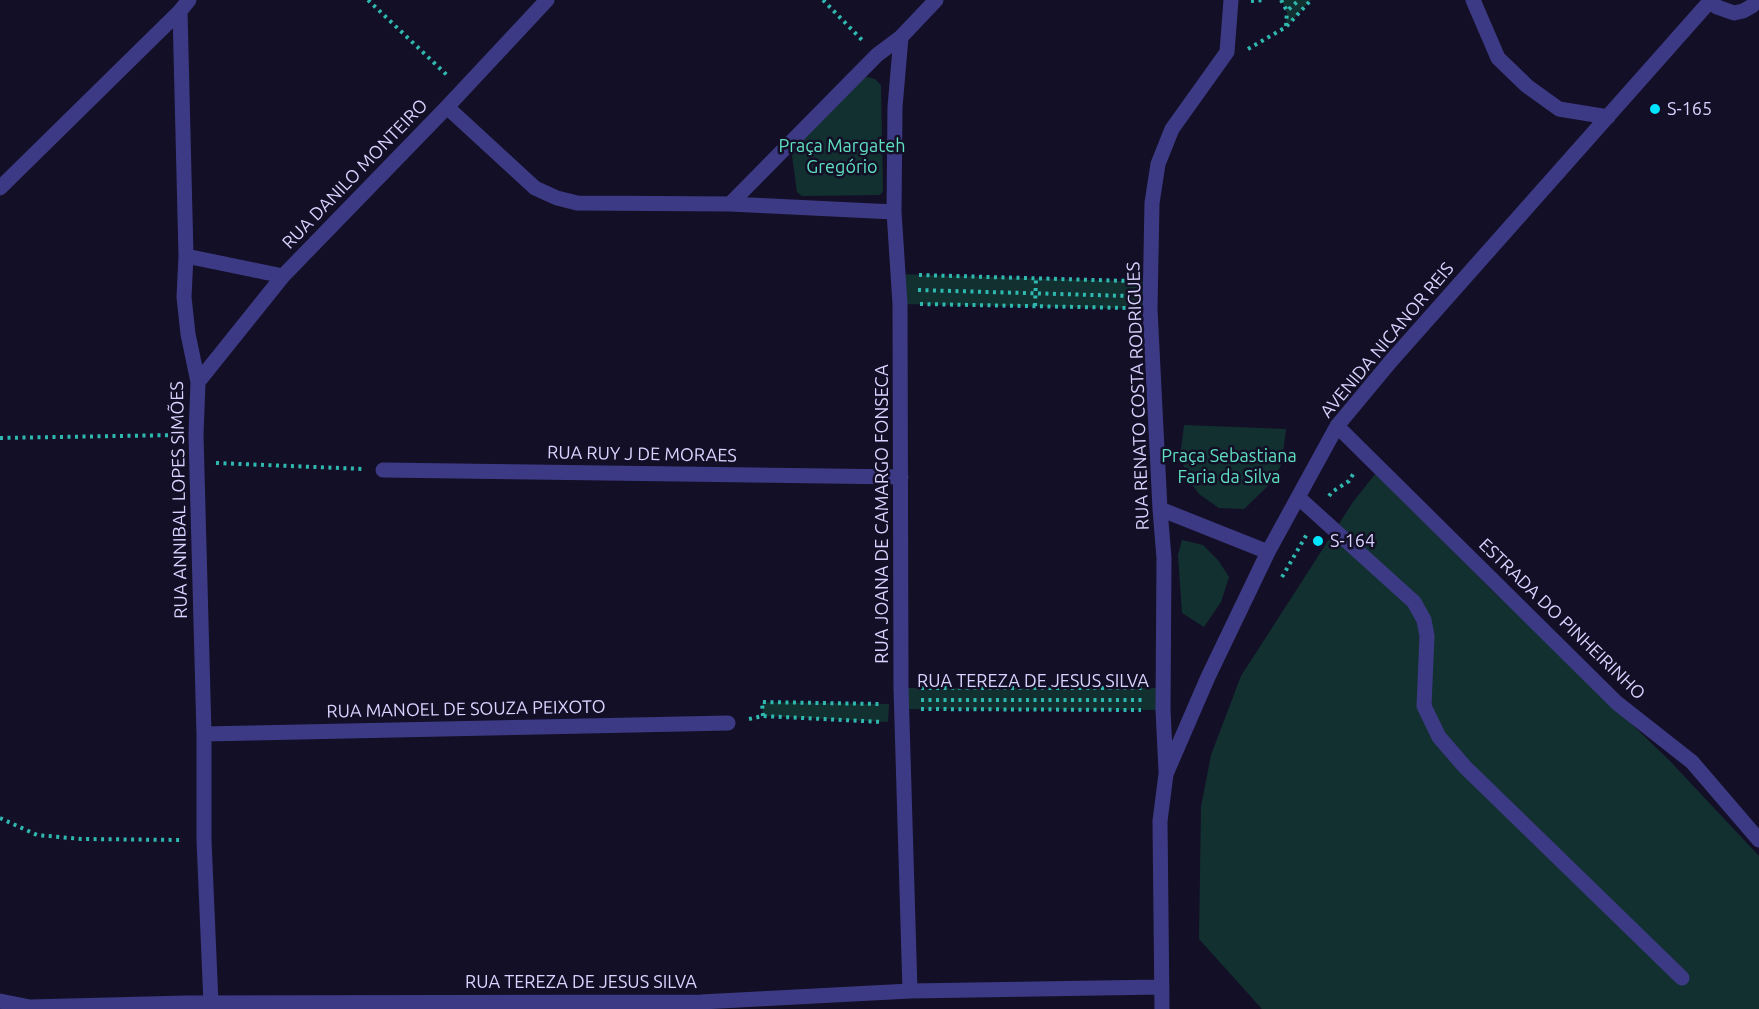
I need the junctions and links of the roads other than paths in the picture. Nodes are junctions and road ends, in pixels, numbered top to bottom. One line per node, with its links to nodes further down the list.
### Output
1 (548, 0): 9 (street, RUA DANILO MONTEIRO)
2 (936, 0): 8 (street)
3 (1231, 0): 21 (street, RUA RENATO COSTA RODRIGUES)
4 (1473, 0): 10 (street)
5 (1711, 0): 7 (street); 10 (street, AVENIDA NICANOR REIS)
6 (185, 6): 11 (street); 14 (street, RUA ANNIBAL LOPES SIMÕES)
7 (1756, 8)
8 (901, 37): 12 (street); 13 (street, RUA JOANA DE CAMARGO FONSECA)
9 (447, 107): 12 (street); 15 (street, RUA DANILO MONTEIRO)
10 (1608, 117): 17 (street, AVENIDA NICANOR REIS)
11 (0, 188)
12 (729, 204): 13 (street)
13 (894, 212): 19 (street, RUA JOANA DE CAMARGO FONSECA)
14 (186, 256): 15 (street); 16 (street, RUA ANNIBAL LOPES SIMÕES)
15 (283, 276): 16 (street, RUA DANILO MONTEIRO)
16 (198, 382): 24 (street, RUA ANNIBAL LOPES SIMÕES)
17 (1337, 426): 20 (street, AVENIDA NICANOR REIS); 26 (street, ESTRADA DO PINHEIRINHO)
18 (383, 470): 19 (street, RUA RUY J DE MORAES)
19 (902, 477): 29 (street, RUA JOANA DE CAMARGO FONSECA)
20 (1299, 498): 22 (street, AVENIDA NICANOR REIS); 27 (street)
21 (1160, 509): 22 (street); 25 (street, RUA RENATO COSTA RODRIGUES)
22 (1268, 552): 25 (street, AVENIDA NICANOR REIS)
23 (728, 723): 24 (street, RUA MANOEL DE SOUZA PEIXOTO)
24 (204, 734): 31 (street, RUA ANNIBAL LOPES SIMÕES)
25 (1166, 774): 28 (street, AVENIDA NICANOR REIS)
26 (1759, 840)
27 (1682, 978)
28 (1162, 987): 29 (street, RUA TEREZA DE JESUS SILVA); 33 (street, AVENIDA NICANOR REIS)
29 (910, 991): 32 (street, RUA TEREZA DE JESUS SILVA)
30 (0, 1001): 31 (street, RUA TEREZA DE JESUS SILVA)
31 (211, 1004): 32 (street, RUA TEREZA DE JESUS SILVA)
32 (701, 1005)
33 (1162, 1009)

